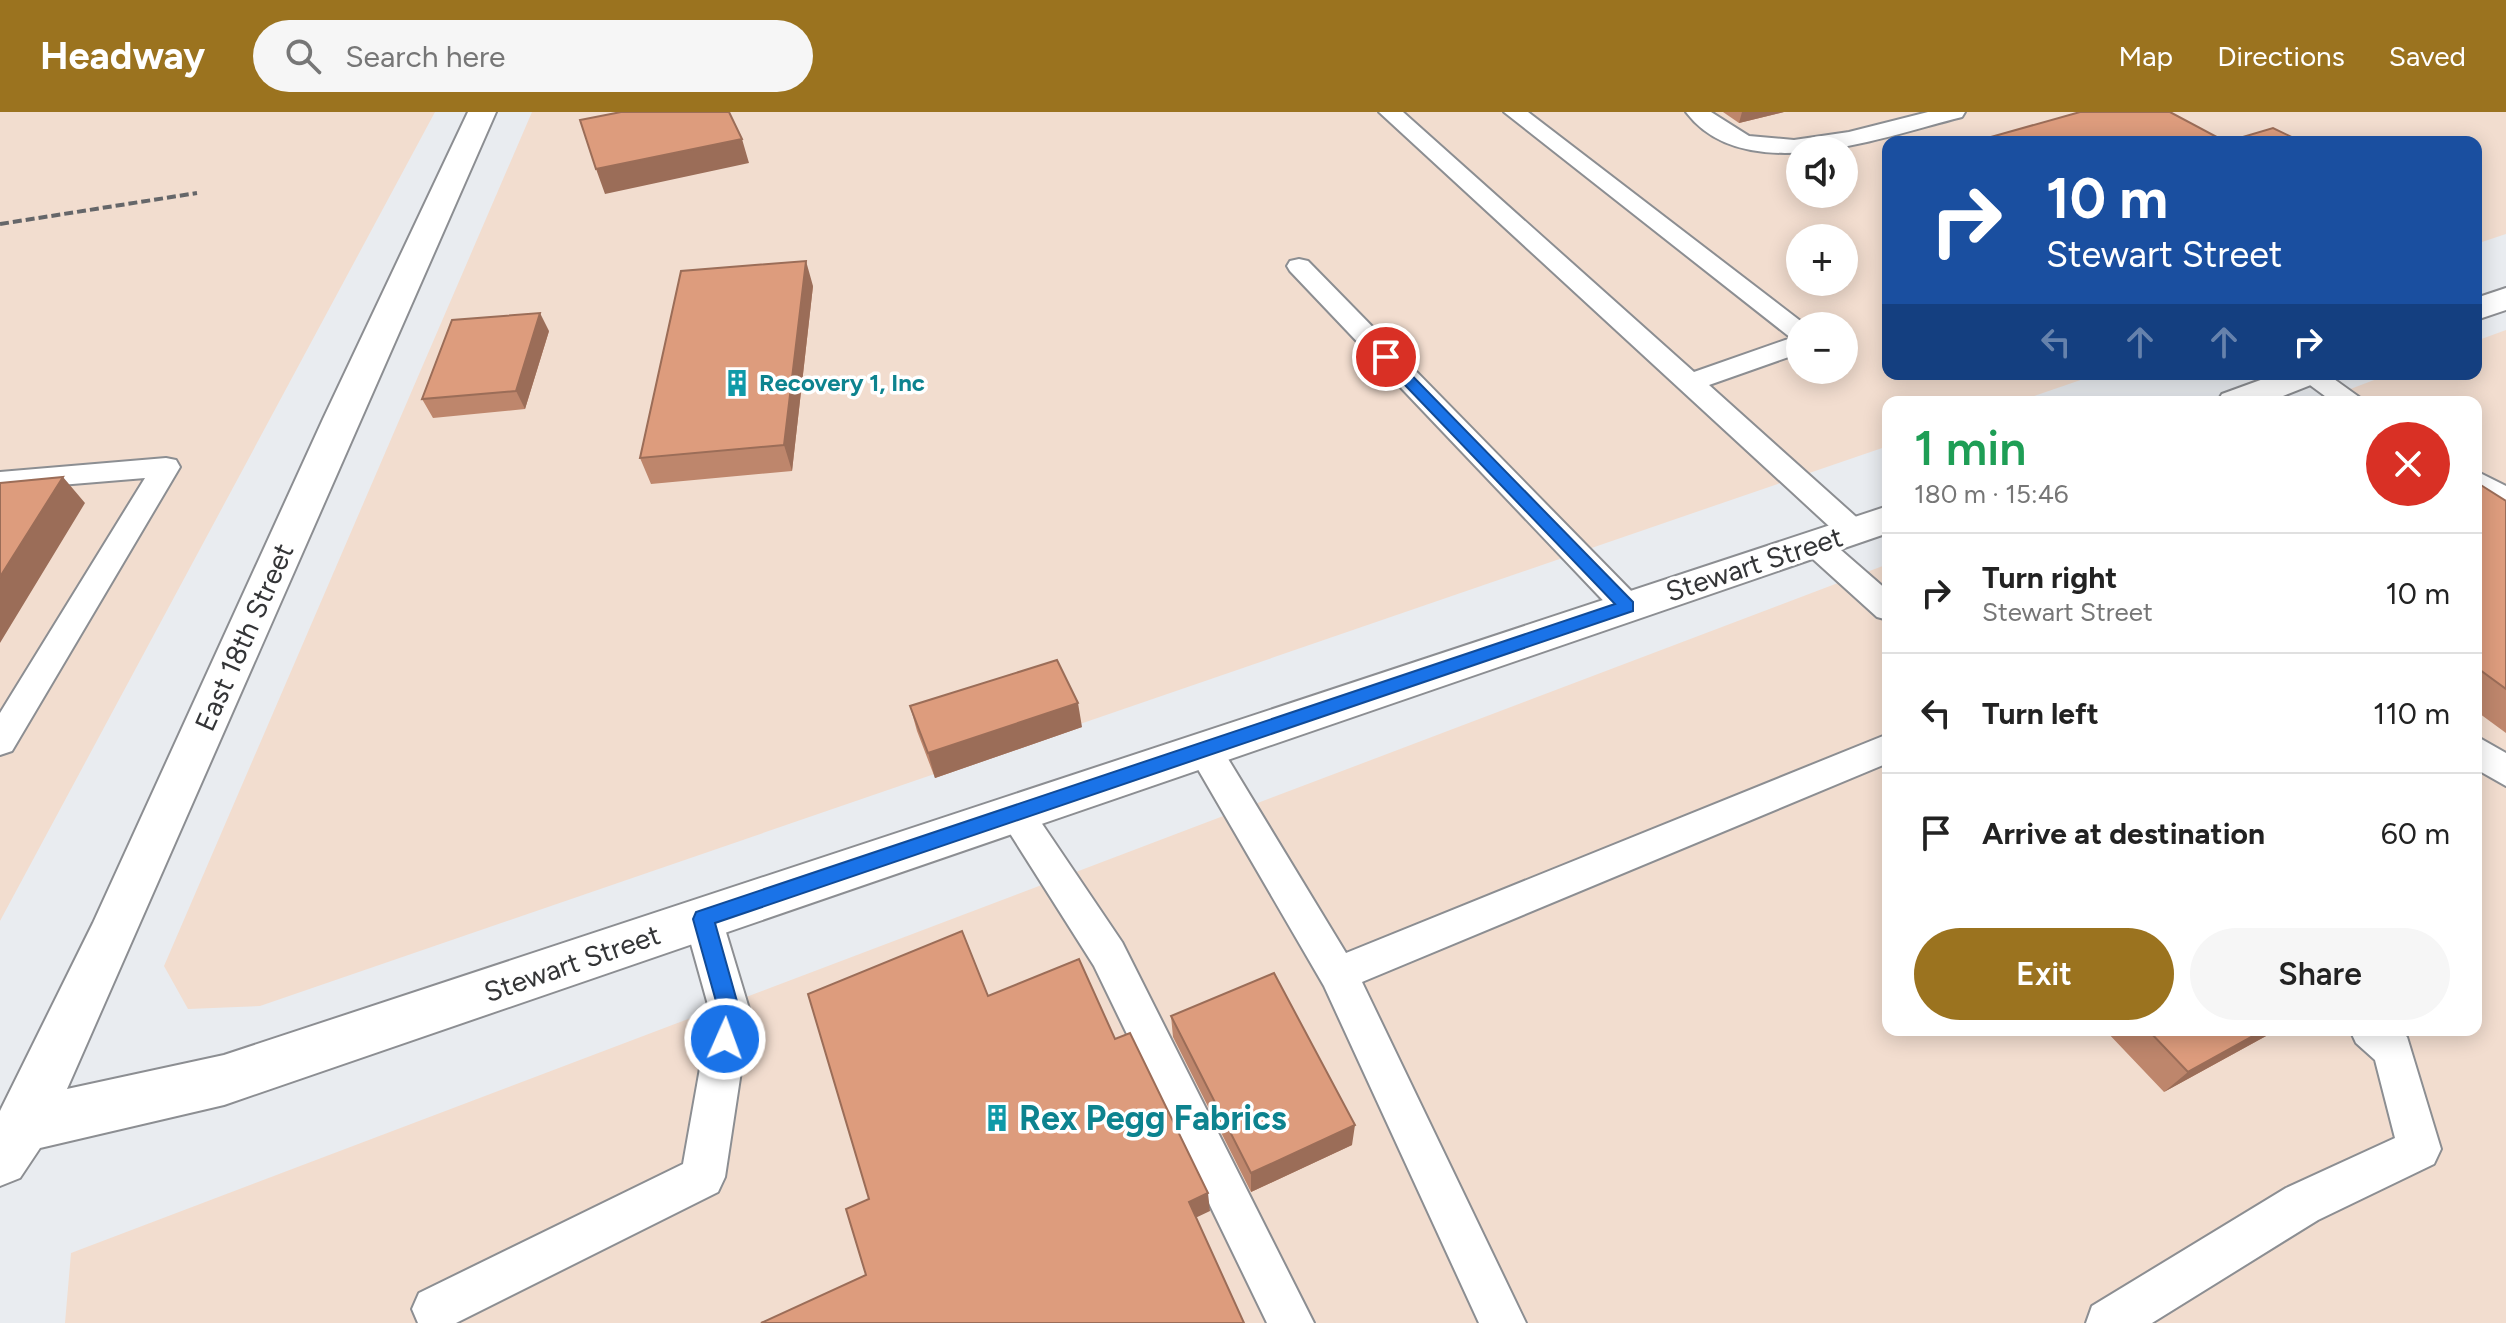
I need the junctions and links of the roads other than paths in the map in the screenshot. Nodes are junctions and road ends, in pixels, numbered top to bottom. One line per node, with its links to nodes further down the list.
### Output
1 (482, 112): 31 (street, East 18th Street)
2 (1390, 112): 13 (lane)
3 (1515, 112): 9 (lane)
4 (1697, 112): 5 (lane)
5 (1954, 112)
6 (1299, 266): 21 (lane)
7 (2506, 298): 8 (street)
8 (2482, 308)
9 (1786, 322)
10 (1786, 349): 13 (lane)
11 (2293, 380): 14 (street)
12 (2318, 380): 15 (lane)
13 (1689, 383): 19 (lane)
14 (2251, 396)
15 (2343, 396)
16 (0, 481): 22 (lane)
17 (2482, 484): 18 (lane)
18 (2506, 499)
19 (1852, 532): 20 (lane); 21 (street, Stewart Street)
20 (1882, 596)
21 (1627, 606): 23 (street, Stewart Street)
22 (0, 742)
23 (1204, 749): 27 (street, Stewart Street); 29 (lane)
24 (1882, 750): 29 (lane)
25 (2482, 754): 26 (lane)
26 (2506, 772)
27 (1015, 813): 28 (street, Stewart Street); 33 (lane)
28 (703, 919): 31 (street, Stewart Street); 32 (lane)
29 (1338, 974): 34 (lane)
30 (2377, 1036): 35 (lane)
31 (12, 1142)
32 (435, 1309)
33 (1291, 1323)
34 (1503, 1323)
35 (2109, 1323)

